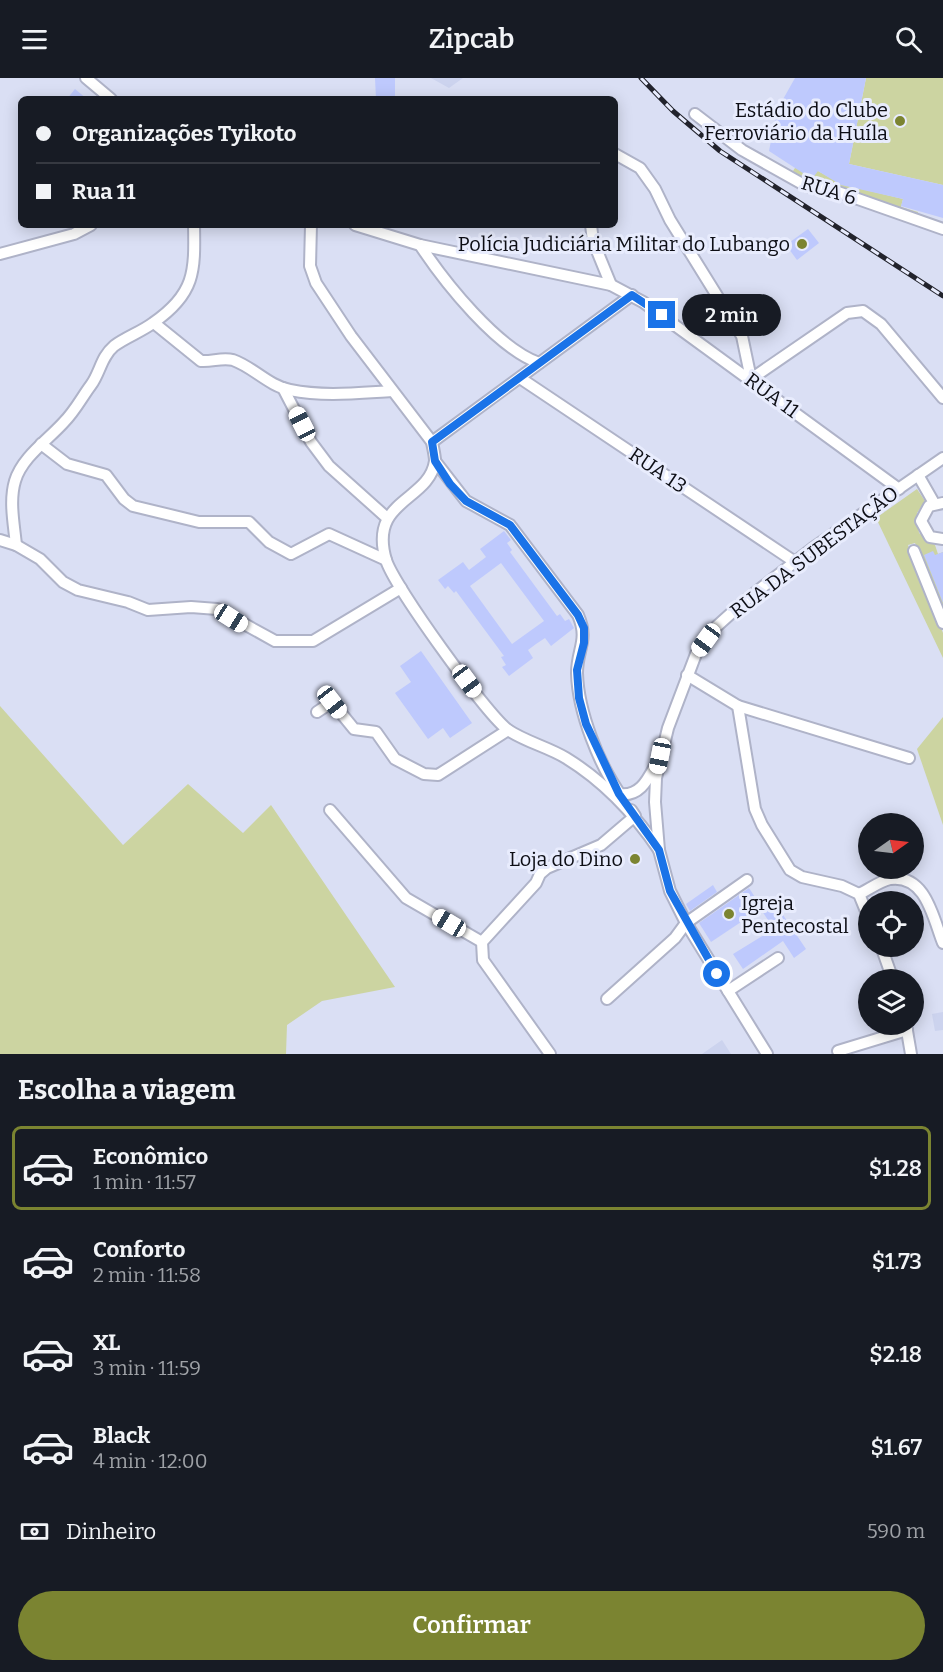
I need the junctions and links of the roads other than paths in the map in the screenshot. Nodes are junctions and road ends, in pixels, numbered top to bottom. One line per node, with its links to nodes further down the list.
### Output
1 (86, 78): 2 (street)
2 (98, 83): 3 (street)
3 (109, 96)
4 (695, 114): 11 (street, RUA 6)
5 (618, 156): 19 (street)
6 (85, 228): 13 (street)
7 (194, 228): 16 (street)
8 (311, 228): 21 (street)
9 (364, 228): 12 (street, RUA 11)
10 (591, 228): 14 (street)
11 (943, 229)
12 (420, 245): 14 (street, RUA 11); 17 (street)
13 (0, 254)
14 (611, 285): 15 (street, RUA 11)
15 (632, 295): 17 (street); 19 (street, RUA 11)
16 (154, 323): 20 (street); 24 (street)
17 (539, 363): 18 (street)
18 (520, 378): 23 (street); 36 (street, RUA 13)
19 (751, 379): 22 (street); 28 (street, RUA 11)
20 (284, 388): 21 (street); 30 (street)
21 (392, 391): 23 (street)
22 (943, 398)
23 (432, 442): 26 (street)
24 (41, 444): 33 (street); 35 (street)
25 (943, 458): 27 (street, RUA DA SUBESTAÇÃO)
26 (435, 461): 30 (street); 45 (street)
27 (918, 476): 28 (street, RUA DA SUBESTAÇÃO); 29 (street)
28 (899, 489): 36 (street, RUA DA SUBESTAÇÃO)
29 (939, 503): 31 (street)
30 (386, 517): 35 (street)
31 (943, 539)
32 (0, 540): 33 (street)
33 (16, 545): 37 (street)
34 (914, 551): 38 (street)
35 (386, 560): 37 (street)
36 (795, 562): 39 (street, RUA DA SUBESTAÇÃO)
37 (401, 588): 42 (street)
38 (943, 623)
39 (687, 675): 40 (street); 43 (street, RUA DA SUBESTAÇÃO)
40 (738, 706): 44 (street); 52 (street)
41 (317, 712): 42 (street)
42 (508, 730): 47 (street)
43 (660, 756): 45 (street); 48 (street, RUA DA SUBESTAÇÃO)
44 (909, 758)
45 (619, 794): 47 (street)
46 (330, 810): 55 (street)
47 (635, 816): 48 (street); 55 (street)
48 (659, 850): 54 (street, RUA DA SUBESTAÇÃO)
49 (747, 880): 54 (street)
50 (865, 891): 51 (street)
51 (922, 891)
52 (858, 894)
53 (924, 895): 56 (street)
54 (686, 923): 58 (street, RUA DA SUBESTAÇÃO); 59 (street)
55 (482, 942): 63 (street)
56 (943, 943)
57 (778, 958): 58 (street)
58 (728, 991): 64 (street, RUA DA SUBESTAÇÃO)
59 (607, 999)
60 (886, 1035): 62 (street)
61 (908, 1035): 65 (street)
62 (838, 1051)
63 (550, 1054)
64 (767, 1054)
65 (911, 1054)

